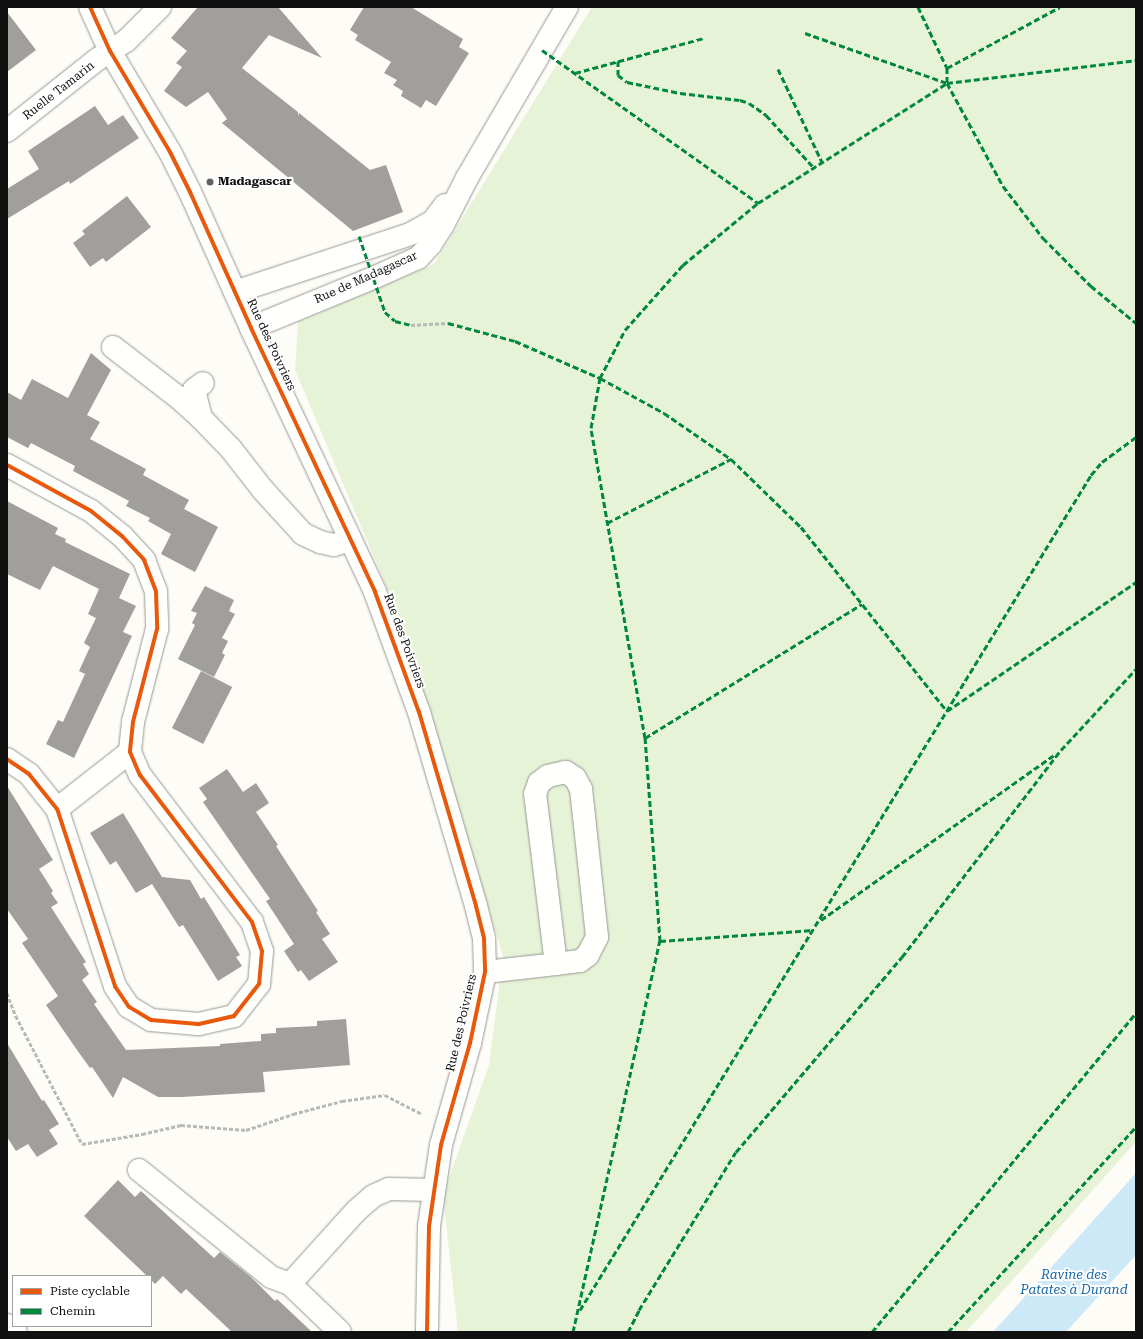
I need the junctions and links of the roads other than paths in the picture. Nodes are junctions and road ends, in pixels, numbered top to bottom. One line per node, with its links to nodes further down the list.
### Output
1 (90, 7): 4 (street, Rue des Poivriers)
2 (160, 7): 4 (street, Ruelle Tamarin)
3 (567, 7): 6 (street, Rue de Madagascar)
4 (110, 51): 5 (street, Ruelle Tamarin); 7 (street, Rue des Poivriers)
5 (7, 131)
6 (466, 178): 7 (street, Rue de Madagascar); 8 (street, Rue de Madagascar)
7 (235, 292): 8 (street, Rue des Poivriers)
8 (251, 328): 13 (street, Rue des Poivriers)
9 (113, 346): 11 (street)
10 (203, 383): 11 (street)
11 (201, 418): 13 (street)
12 (7, 465): 14 (street)
13 (350, 540): 18 (street, Rue des Poivriers)
14 (130, 752): 16 (street); 16 (street)
15 (7, 759): 16 (street)
16 (57, 809)
17 (556, 964): 17 (street); 18 (street)
18 (485, 972): 20 (street, Rue des Poivriers)
19 (139, 1170): 21 (street)
20 (434, 1190): 21 (street); 25 (street, Rue des Poivriers)
21 (290, 1284): 24 (street)
22 (7, 1325): 23 (street)
23 (16, 1332)
24 (340, 1332)
25 (427, 1332)

